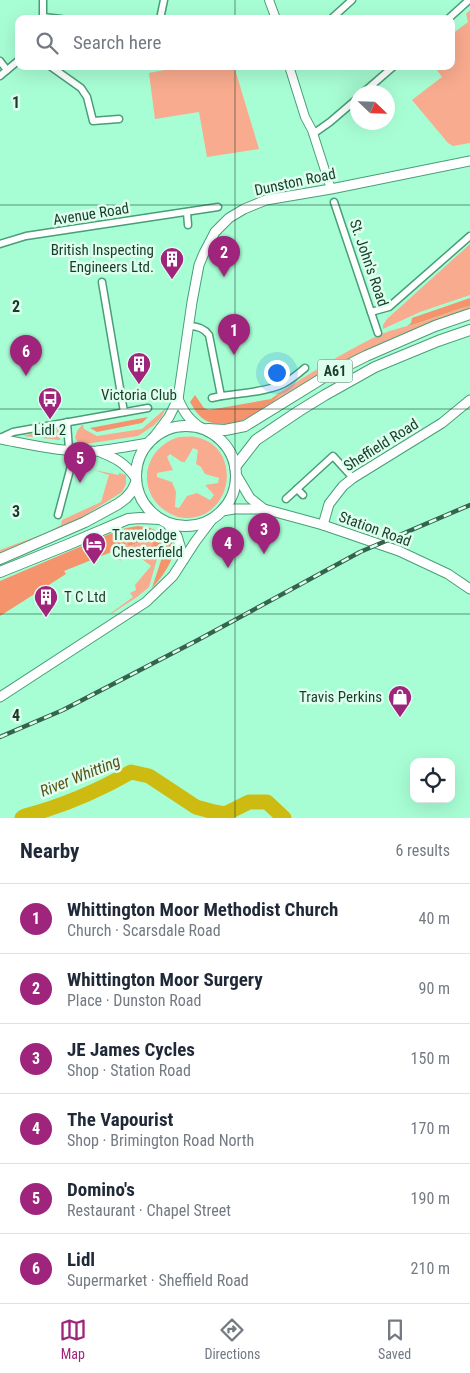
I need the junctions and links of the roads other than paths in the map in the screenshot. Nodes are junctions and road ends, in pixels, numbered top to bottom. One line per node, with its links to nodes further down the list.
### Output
1 (42, 0): 6 (street)
2 (164, 0): 7 (street)
3 (269, 0): 8 (street)
4 (352, 0): 9 (street)
5 (469, 0): 10 (street)
6 (43, 15)
7 (161, 15)
8 (275, 15)
9 (335, 15)
10 (452, 15)
11 (0, 62): 13 (street)
12 (15, 64): 13 (street)
13 (8, 70): 17 (street)
14 (56, 70): 20 (street)
15 (290, 70): 21 (street)
16 (389, 70): 18 (street)
17 (0, 76)
18 (372, 85)
19 (350, 105): 21 (street)
20 (119, 119)
21 (313, 134): 23 (street)
22 (470, 161): 23 (main road, Dunston Road)
23 (331, 189): 33 (main road, Dunston Road)
24 (334, 202): 31 (street, St. John's Road)
25 (218, 208): 26 (street, Avenue Road)
26 (187, 212): 27 (street); 29 (street, Avenue Road)
27 (188, 225)
28 (470, 236): 31 (street)
29 (0, 244)
30 (102, 282): 42 (street)
31 (372, 312): 35 (street, St. John's Road)
32 (470, 314): 44 (highway, A61)
33 (189, 326): 37 (street); 39 (main road, Dunston Road)
34 (470, 330): 49 (highway, A61)
35 (378, 333)
36 (305, 368): 37 (street)
37 (221, 396): 38 (street)
38 (212, 398)
39 (178, 399): 44 (main road); 46 (main road, Dunston Road)
40 (470, 400): 50 (main road, Sheffield Road)
41 (148, 408): 42 (street)
42 (124, 412): 43 (street)
43 (67, 422): 45 (street); 47 (street)
44 (202, 428): 46 (highway); 49 (highway)
45 (0, 439): 47 (main road)
46 (151, 440): 48 (main road); 51 (highway)
47 (72, 450): 48 (main road); 57 (street)
48 (98, 451): 51 (main road)
49 (236, 472): 55 (main road, Station Road); 56 (highway)
50 (353, 478): 52 (street); 60 (main road, Sheffield Road)
51 (135, 480): 59 (highway); 62 (highway)
52 (297, 489): 53 (street); 54 (street)
53 (303, 495)
54 (286, 499)
55 (264, 509): 56 (main road, Station Road); 60 (main road, Station Road)
56 (222, 511): 58 (highway)
57 (58, 515)
58 (213, 518): 59 (highway); 61 (main road)
59 (163, 520): 61 (main road); 63 (highway)
60 (323, 525): 64 (main road, Station Road)
61 (184, 559): 65 (main road)
62 (0, 560)
63 (0, 572)
64 (470, 589)
65 (0, 697)

